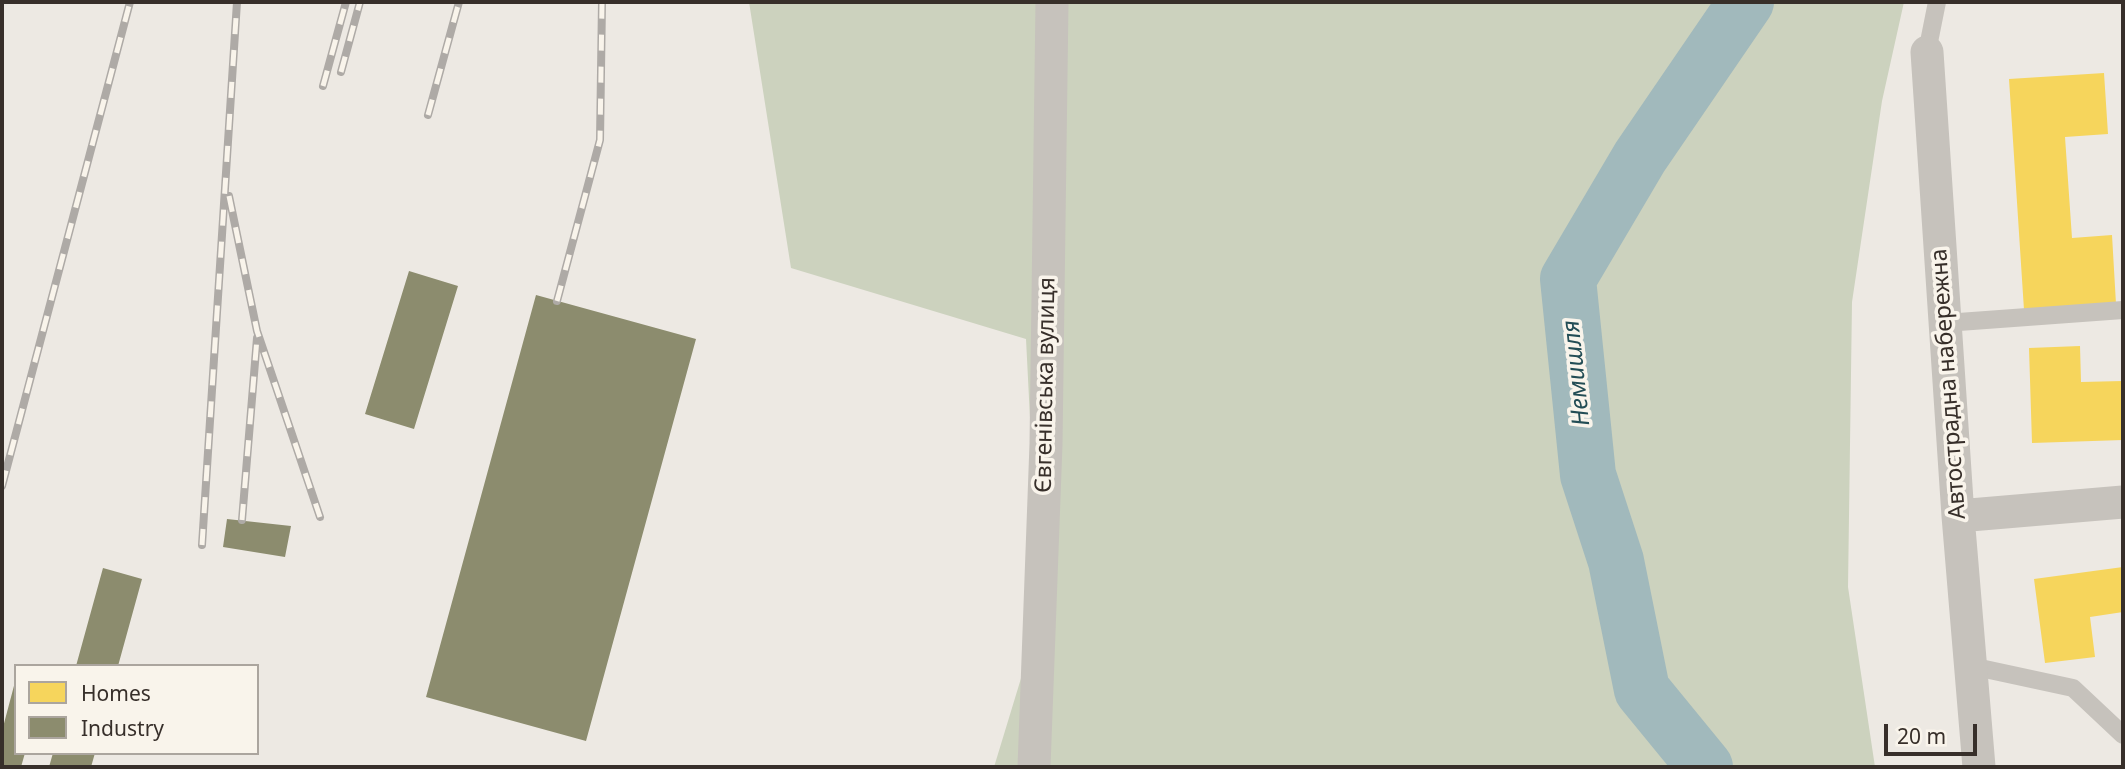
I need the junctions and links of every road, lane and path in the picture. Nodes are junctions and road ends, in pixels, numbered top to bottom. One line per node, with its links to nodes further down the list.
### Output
1 (1052, 2): 10 (street, Євгенівська вулиця)
2 (1937, 2): 3 (lane, Автострадна набережна)
3 (1927, 52): 5 (street, Автострадна набережна)
4 (2123, 310): 5 (lane)
5 (1945, 323): 7 (street, Автострадна набережна)
6 (2123, 502): 7 (street)
7 (1958, 516): 8 (street, Автострадна набережна)
8 (1970, 666): 9 (lane); 11 (street, Автострадна набережна)
9 (2123, 735)
10 (1034, 767)
11 (1979, 767)

